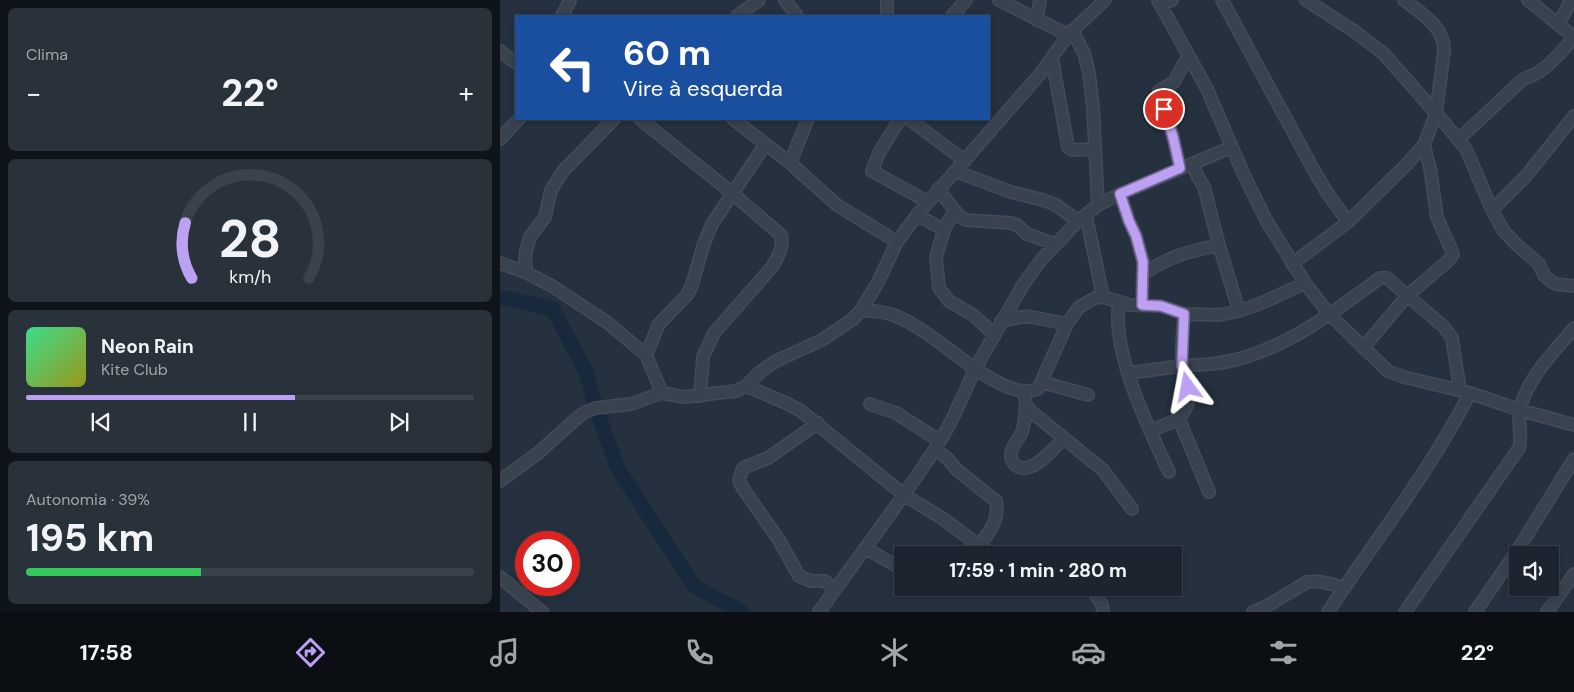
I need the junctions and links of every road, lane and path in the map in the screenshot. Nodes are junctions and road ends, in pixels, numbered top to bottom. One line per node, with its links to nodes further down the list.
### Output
1 (570, 0): 17 (street)
2 (785, 0): 19 (street)
3 (887, 0): 20 (street)
4 (966, 0): 21 (street)
5 (999, 0): 22 (street)
6 (1040, 0): 22 (street)
7 (1105, 0): 24 (street)
8 (1172, 0): 15 (street)
9 (1222, 0): 16 (street)
10 (1306, 0): 28 (street)
11 (1404, 0): 28 (street)
12 (1528, 0): 23 (street)
13 (1571, 0): 23 (street)
14 (755, 2): 18 (street)
15 (1158, 2): 26 (street)
16 (1230, 5): 57 (street)
17 (562, 15)
18 (738, 15)
19 (794, 15)
20 (887, 15)
21 (953, 15)
22 (1037, 20): 24 (street)
23 (1558, 24): 25 (street)
24 (1070, 33): 27 (street); 42 (street)
25 (1574, 37): 38 (street)
26 (1188, 56): 41 (street); 46 (street)
27 (1052, 58): 42 (street); 43 (street)
28 (1436, 112): 38 (street); 39 (street)
29 (1574, 116): 53 (street)
30 (518, 120): 37 (street)
31 (613, 120): 64 (street)
32 (641, 120): 49 (street)
33 (734, 120): 40 (street)
34 (808, 120): 44 (street)
35 (899, 120): 51 (street)
36 (910, 120): 43 (street)
37 (502, 133)
38 (1459, 139): 53 (street)
39 (1424, 144): 57 (street); 68 (street)
40 (765, 145): 44 (street); 49 (street)
41 (1232, 147): 45 (street); 63 (street)
42 (1095, 149): 52 (street)
43 (965, 161): 47 (street)
44 (790, 163): 59 (street)
45 (1192, 164): 46 (street); 61 (street)
46 (1180, 168): 50 (street)
47 (955, 171): 48 (street); 56 (street)
48 (938, 189): 51 (street); 54 (street)
49 (732, 193): 82 (street); 92 (street)
50 (1120, 194): 52 (street); 65 (street)
51 (928, 202): 55 (street)
52 (1098, 205): 56 (street)
53 (1492, 210): 67 (street)
54 (954, 211): 58 (street); 60 (street)
55 (917, 215): 58 (street); 59 (street)
56 (1082, 218): 60 (street); 69 (street)
57 (1348, 222): 63 (street)
58 (944, 230): 77 (street)
59 (897, 242): 72 (street)
60 (1055, 244): 76 (street)
61 (1219, 245): 65 (street); 73 (street)
62 (500, 263): 64 (street)
63 (1292, 264): 66 (street)
64 (527, 273): 82 (street)
65 (1143, 274): 71 (street)
66 (1305, 283): 73 (street); 75 (street)
67 (1574, 286)
68 (1407, 296): 75 (street); 81 (street); 89 (street)
69 (1103, 297): 70 (street); 78 (street)
70 (1119, 302): 71 (street); 85 (street)
71 (1142, 305): 74 (street)
72 (861, 310): 84 (street); 87 (street)
73 (1239, 311): 74 (street)
74 (1184, 314): 83 (street)
75 (1329, 314): 81 (street); 83 (street)
76 (1003, 320): 77 (street); 78 (street); 80 (street)
77 (982, 324): 80 (street)
78 (1067, 324): 86 (street)
79 (1574, 328): 95 (street)
80 (995, 335): 84 (street)
81 (1363, 348): 89 (street)
82 (646, 355): 90 (street)
83 (1182, 366): 85 (street); 96 (street)
84 (975, 369): 88 (street); 101 (street)
85 (1128, 374): 99 (street)
86 (1042, 382): 88 (street); 91 (street)
87 (746, 386): 92 (street); 97 (street)
88 (1024, 392): 94 (street)
89 (1465, 392): 95 (street); 113 (street)
90 (662, 393): 92 (street); 104 (street)
91 (1088, 395)
92 (700, 396)
93 (870, 404): 101 (street)
94 (1026, 405): 100 (street); 100 (street)
95 (1520, 410): 98 (street); 121 (street)
96 (1179, 419): 99 (street); 105 (street)
97 (818, 423): 106 (street); 114 (street)
98 (1574, 425)
99 (1150, 430): 103 (street)
100 (1064, 438): 107 (street)
101 (937, 445): 106 (street); 108 (street)
102 (1574, 459): 122 (street)
103 (1169, 472)
104 (500, 481)
105 (1209, 492)
106 (904, 495): 108 (street); 109 (street)
107 (1132, 509)
108 (979, 546)
109 (865, 548): 110 (street); 114 (street)
110 (894, 564)
111 (1574, 574): 123 (street)
112 (500, 577): 116 (street)
113 (1344, 588): 119 (street); 120 (street)
114 (834, 590): 117 (street)
115 (1096, 596): 118 (street)
116 (542, 612)
117 (818, 612)
118 (1103, 612)
119 (1252, 612)
120 (1328, 612)
121 (1404, 612)
122 (1476, 612)
123 (1547, 612)

